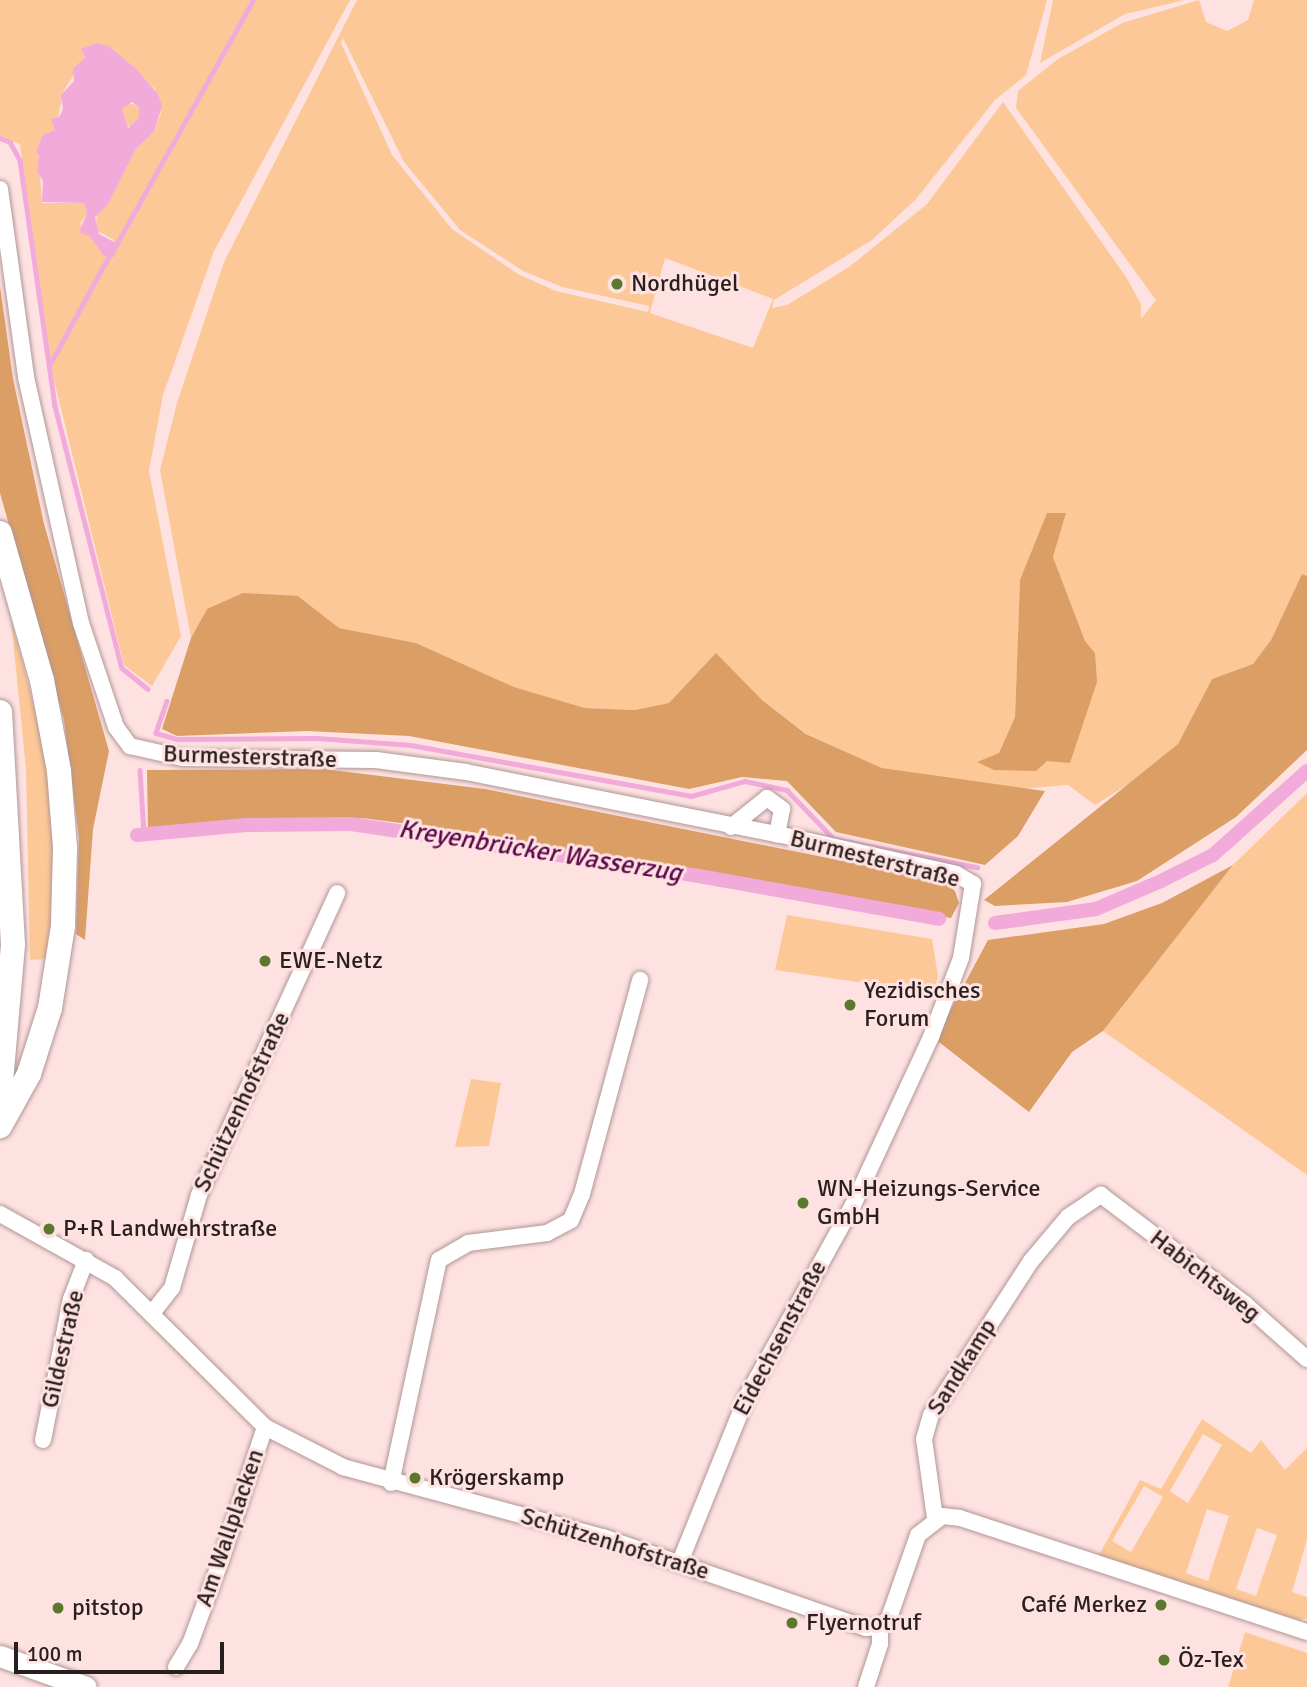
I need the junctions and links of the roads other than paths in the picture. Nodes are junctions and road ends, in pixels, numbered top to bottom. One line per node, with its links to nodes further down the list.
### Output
1 (0, 189): 4 (street, Burmesterstraße)
2 (0, 533): 10 (highway)
3 (0, 712): 9 (highway)
4 (732, 827): 5 (street, Burmesterstraße); 5 (street, Burmesterstraße)
5 (777, 835): 6 (street, Burmesterstraße)
6 (974, 884): 20 (street, Eidechsenstraße)
7 (337, 893): 14 (street, Schützenhofstraße)
8 (640, 980): 18 (street)
9 (0, 1095)
10 (0, 1126)
11 (1101, 1195): 15 (street, Habichtsweg); 19 (street, Sandkamp)
12 (0, 1213): 13 (street, Schützenhofstraße)
13 (86, 1260): 14 (street, Schützenhofstraße); 17 (street, Gildestraße)
14 (153, 1312): 16 (street, Schützenhofstraße)
15 (1307, 1359)
16 (265, 1427): 18 (street, Schützenhofstraße); 24 (street, Am Wallplacken)
17 (44, 1440)
18 (391, 1483): 20 (street, Schützenhofstraße)
19 (935, 1518): 21 (street); 22 (street)
20 (680, 1562): 21 (street, Schützenhofstraße)
21 (880, 1627): 26 (street)
22 (1307, 1632)
23 (0, 1656): 25 (main road)
24 (176, 1667)
25 (86, 1687)
26 (866, 1687)

